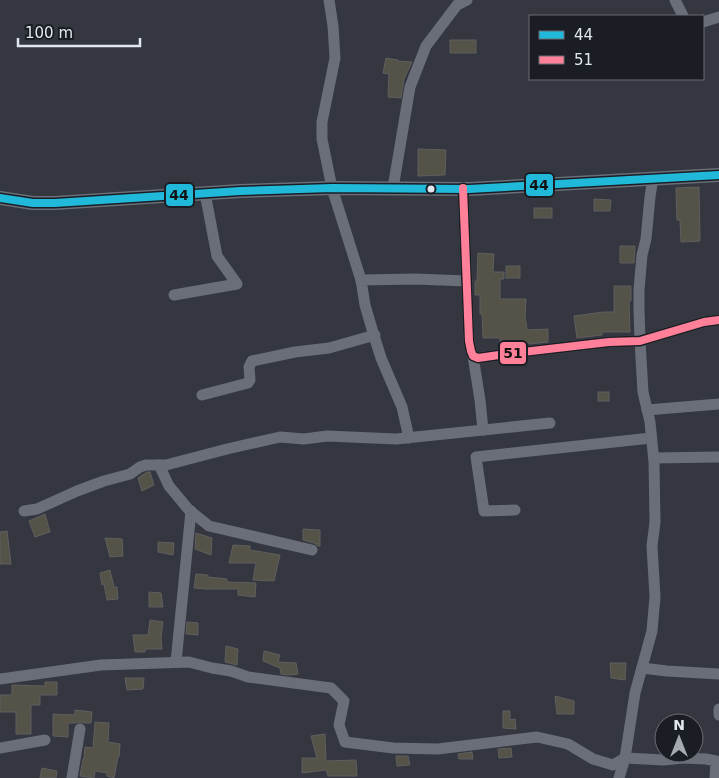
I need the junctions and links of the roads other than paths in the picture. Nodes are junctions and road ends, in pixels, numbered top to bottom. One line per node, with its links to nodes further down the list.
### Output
1 (329, 0): 9 (street)
2 (467, 0): 10 (street)
3 (675, 0): 4 (street)
4 (683, 15)
5 (719, 17): 6 (street)
6 (704, 22)
7 (719, 175): 8 (main road)
8 (654, 178): 11 (main road); 21 (street)
9 (332, 188): 10 (main road); 12 (main road); 16 (street)
10 (393, 188): 11 (main road)
11 (464, 188): 17 (street)
12 (205, 193): 14 (main road); 18 (street)
13 (0, 198): 14 (main road)
14 (33, 203): 15 (main road)
15 (0, 204)
16 (361, 280): 17 (street); 20 (street)
17 (467, 281): 22 (street)
18 (174, 295)
19 (719, 320): 21 (street)
20 (375, 335): 23 (street); 28 (street)
21 (640, 341): 22 (street); 25 (street)
22 (473, 356): 27 (street)
23 (202, 395)
24 (719, 404): 25 (street)
25 (647, 410): 29 (street)
26 (550, 423): 27 (street)
27 (484, 430): 28 (street)
28 (409, 438): 32 (street)
29 (651, 438): 31 (street); 33 (street)
30 (719, 457): 31 (street)
31 (654, 458): 38 (street)
32 (159, 465): 34 (street); 35 (street)
33 (515, 510)
34 (24, 511)
35 (191, 511): 36 (street); 37 (street)
36 (312, 550)
37 (176, 662): 40 (street); 46 (street)
38 (642, 668): 39 (street); 46 (street)
39 (719, 674)
40 (0, 679)
41 (719, 709): 42 (street)
42 (719, 715)
43 (80, 729): 48 (street)
44 (46, 740): 45 (street)
45 (0, 748)
46 (625, 758): 47 (street); 49 (street)
47 (717, 760): 50 (street)
48 (72, 778)
49 (619, 778)
50 (715, 778)

